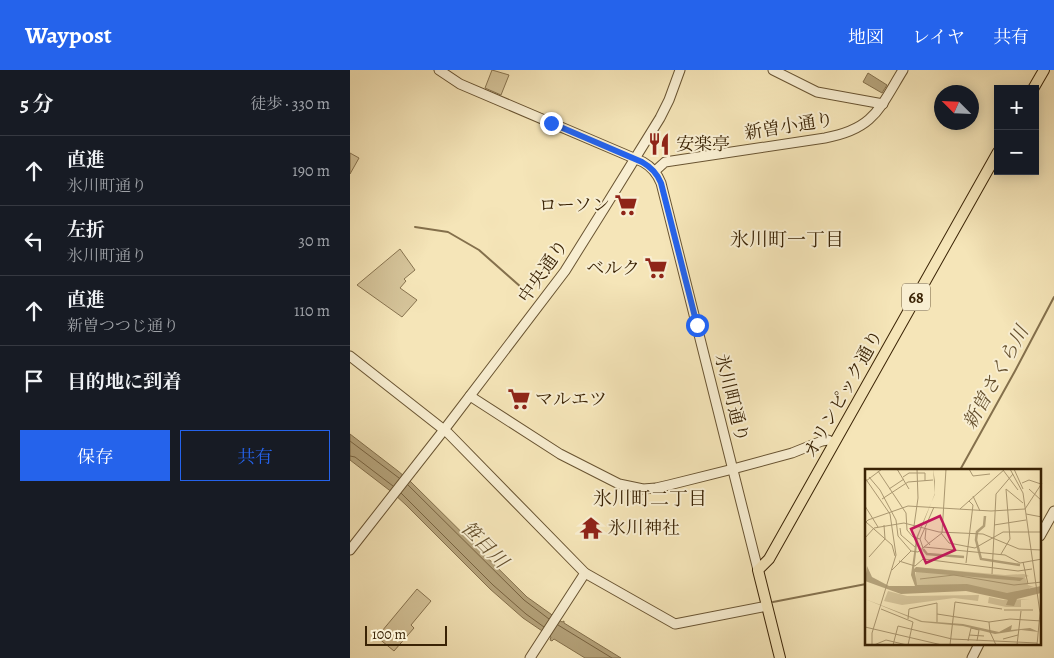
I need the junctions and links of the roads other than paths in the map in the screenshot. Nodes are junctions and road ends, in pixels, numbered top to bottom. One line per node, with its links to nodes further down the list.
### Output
1 (439, 70): 8 (street)
2 (680, 70): 8 (street, 中央通り)
3 (773, 70): 7 (street)
4 (903, 70): 7 (street, 新曽小通り)
5 (1044, 70): 6 (main road)
6 (1035, 85)
7 (883, 104): 10 (street, 新曽小通り)
8 (635, 159): 10 (street); 12 (street, 中央通り)
9 (994, 159): 14 (main road, オリンピック通り / 68)
10 (655, 171): 15 (street, 氷川町通り)
11 (350, 356): 13 (street)
12 (470, 396): 13 (street, 中央通り); 15 (street)
13 (444, 430): 18 (street, 中央通り); 20 (street)
14 (834, 443): 15 (street); 19 (main road, オリンピック通り / 68)
15 (733, 469): 19 (street, 氷川町通り)
16 (1054, 511): 17 (street)
17 (1042, 532)
18 (350, 550)
19 (758, 570): 21 (main road)
20 (585, 573): 21 (street); 23 (street)
21 (767, 606): 24 (main road)
22 (978, 646): 25 (street)
23 (530, 658)
24 (780, 658)
25 (972, 658)

